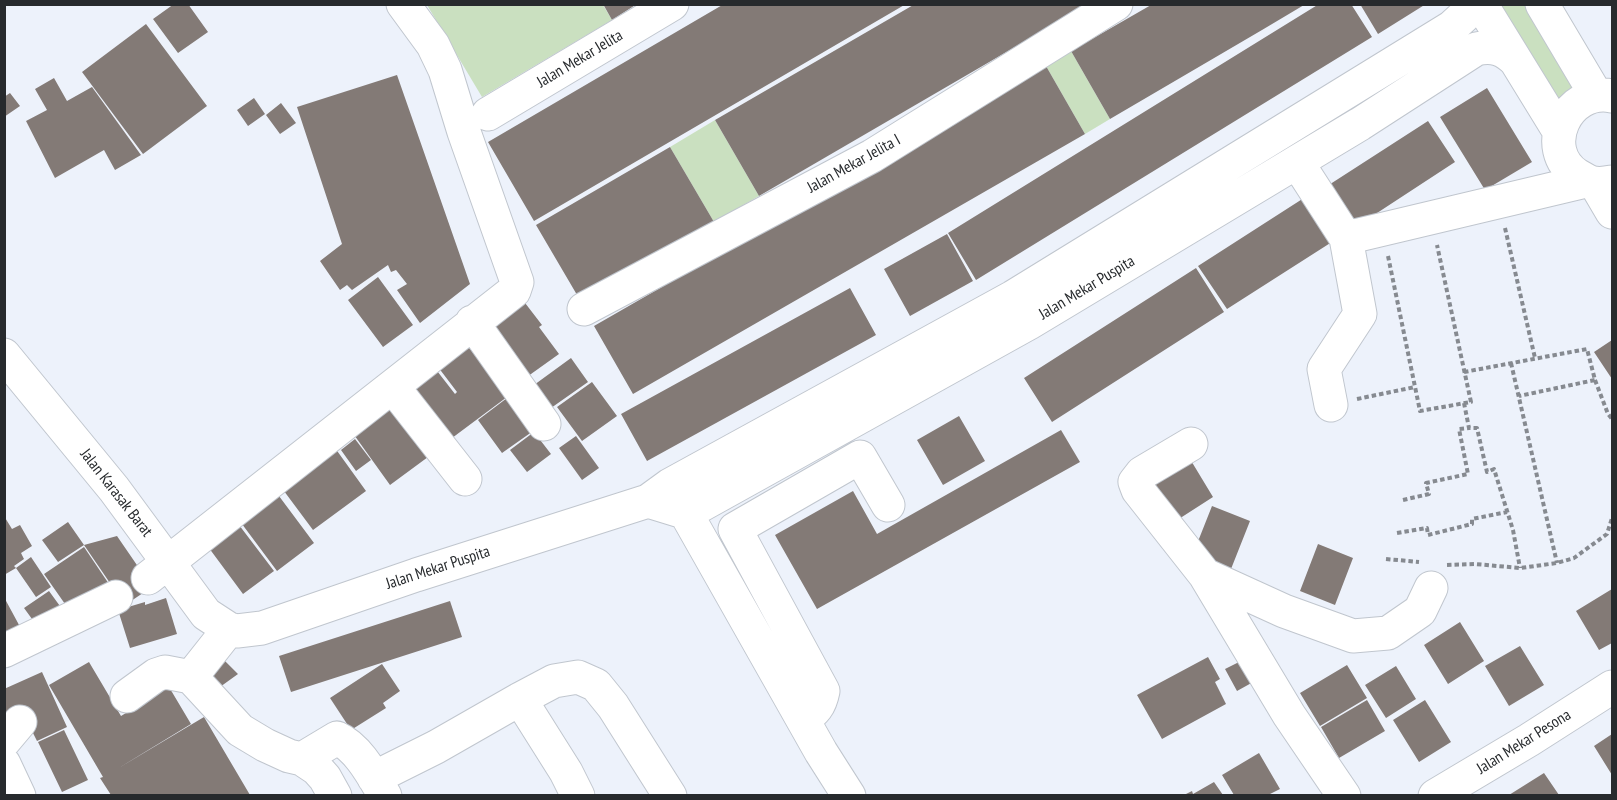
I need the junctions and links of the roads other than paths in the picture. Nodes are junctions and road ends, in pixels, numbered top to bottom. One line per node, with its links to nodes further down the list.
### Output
1 (403, 4): 17 (street)
2 (672, 4): 9 (street, Jalan Mekar Jelita)
3 (1116, 4): 15 (street, Jalan Mekar Jelita I)
4 (1469, 4): 16 (street, Jalan Mekar Puspita)
5 (1481, 4): 7 (street)
6 (1542, 4): 8 (street)
7 (1516, 61): 10 (street); 11 (street, Jalan Mekar Puspita)
8 (1604, 96): 10 (street)
9 (488, 114)
10 (1559, 131): 12 (street)
11 (1297, 162): 14 (street); 16 (street, Jalan Mekar Puspita)
12 (1598, 182): 13 (street); 14 (street)
13 (1612, 212)
14 (1346, 238): 20 (street)
15 (584, 309)
16 (1021, 310): 23 (street, Jalan Mekar Puspita); 26 (street, Jalan Mekar Puspita)
17 (472, 322): 19 (street); 21 (street)
18 (7, 362): 29 (street, Jalan Karasak Barat)
19 (393, 387): 24 (street); 29 (street)
20 (1331, 405)
21 (544, 424)
22 (1191, 444): 31 (street)
23 (789, 457): 25 (street); 28 (street, Jalan Mekar Puspita)
24 (465, 479)
25 (806, 488): 27 (street); 39 (street)
26 (659, 493): 28 (street); 33 (street, Jalan Mekar Puspita)
27 (888, 505)
28 (687, 513): 39 (street)
29 (158, 570): 33 (street, Jalan Karasak Barat)
30 (1431, 572): 31 (street)
31 (1205, 575): 48 (street)
32 (116, 597): 34 (street)
33 (229, 628): 35 (street)
34 (4, 651)
35 (190, 677): 37 (street); 40 (street)
36 (1612, 687): 49 (street, Jalan Mekar Pesona)
37 (128, 696)
38 (520, 699): 42 (street); 45 (street); 46 (street)
39 (803, 720): 47 (street)
40 (302, 759): 42 (street); 44 (street)
41 (4, 764): 43 (street)
42 (380, 787)
43 (19, 795)
44 (335, 795)
45 (578, 795)
46 (670, 795)
47 (849, 795)
48 (1344, 795)
49 (1435, 795)

